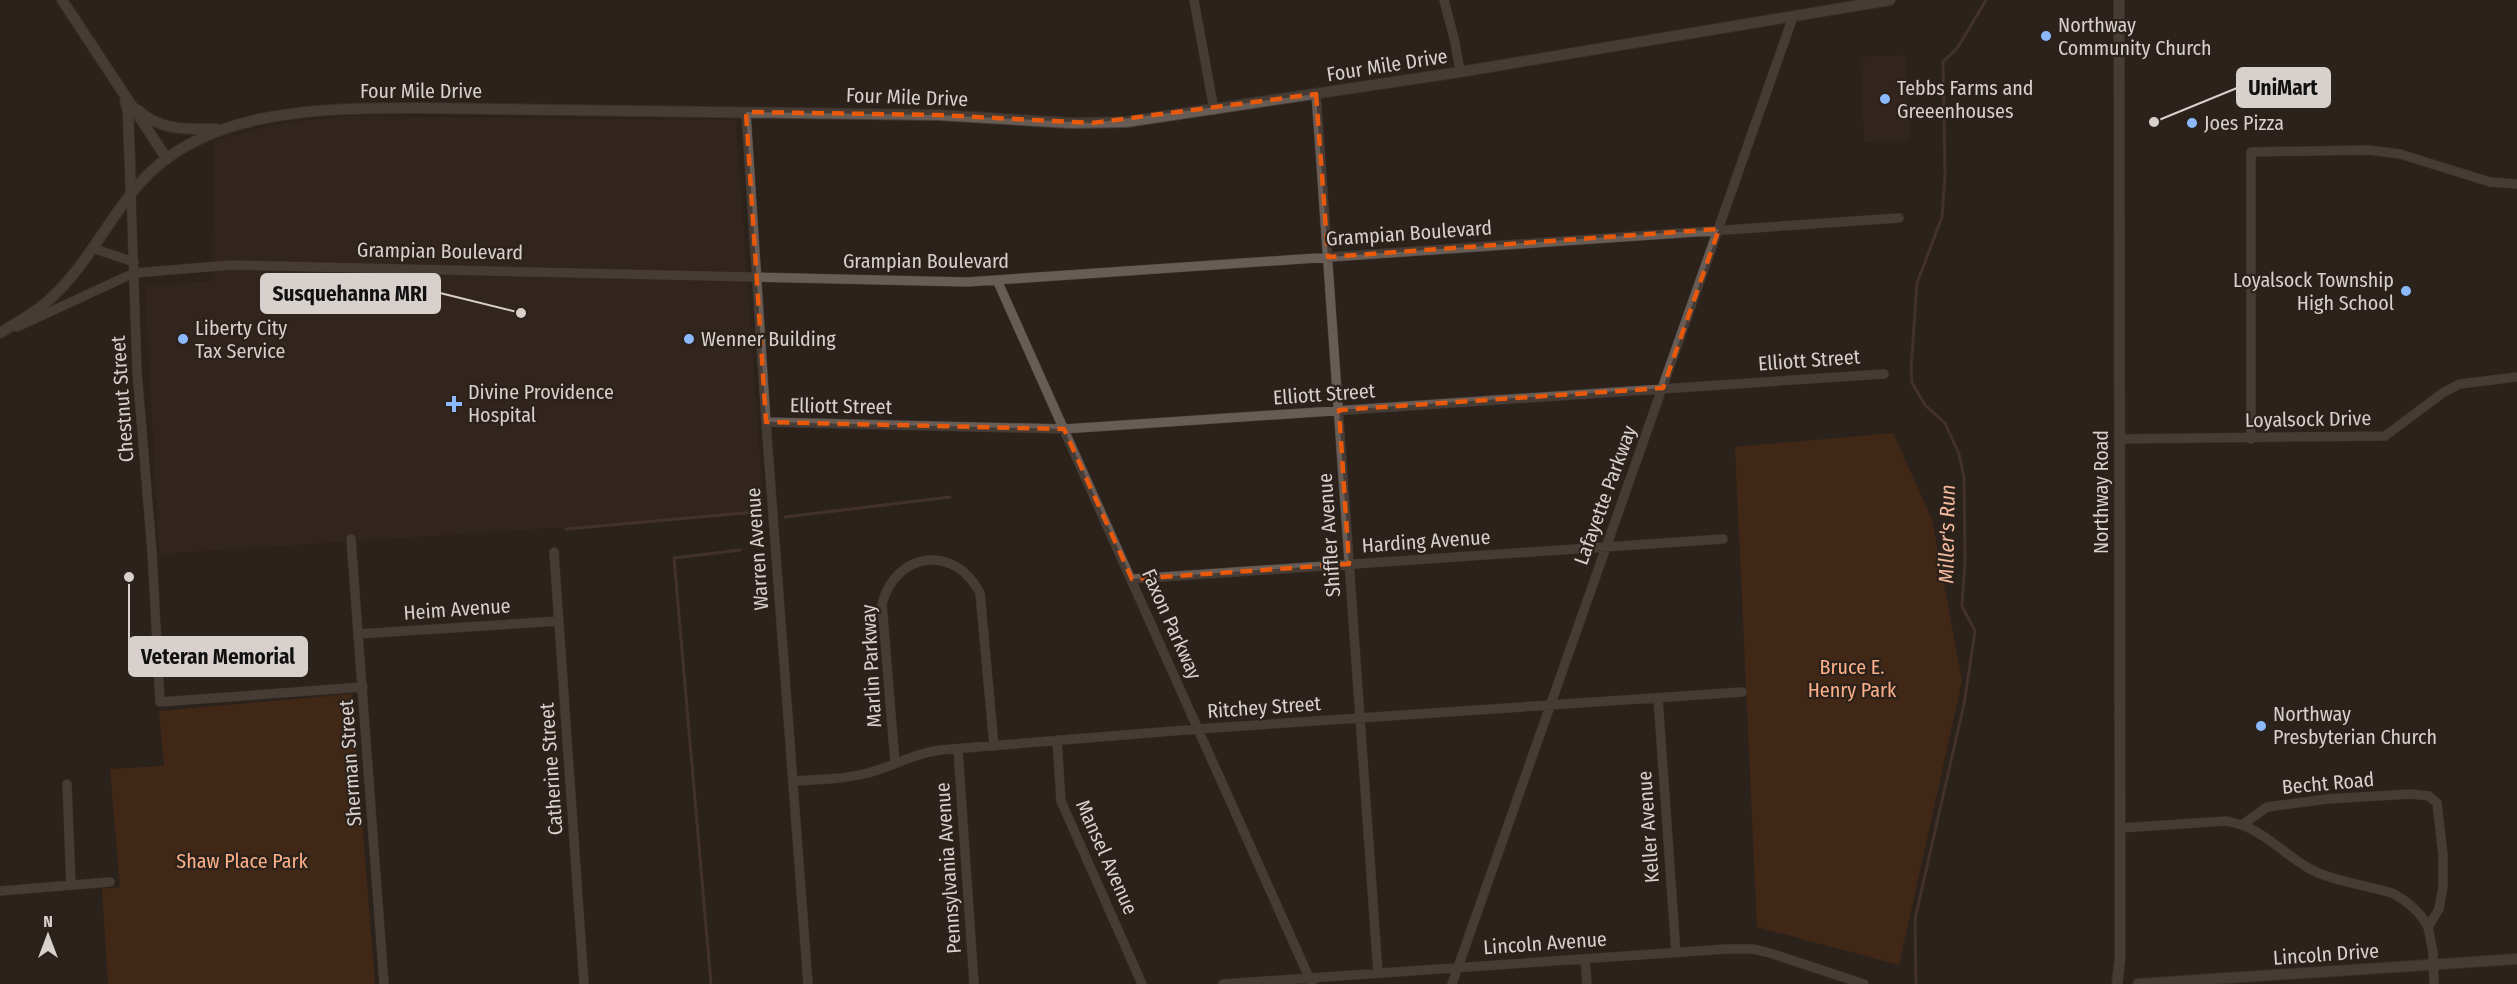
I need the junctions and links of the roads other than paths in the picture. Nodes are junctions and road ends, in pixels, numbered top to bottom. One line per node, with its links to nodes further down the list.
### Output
1 (62, 0): 8 (street)
2 (1194, 0): 10 (street)
3 (1444, 0): 7 (street)
4 (1890, 0): 6 (street, Four Mile Drive)
5 (2119, 0): 31 (street, Northway Road)
6 (1793, 17): 7 (street, Four Mile Drive); 17 (street, Lafayette Parkway)
7 (1460, 72): 9 (street, Four Mile Drive)
8 (124, 94): 12 (street); 13 (street); 15 (street, Chestnut Street)
9 (1316, 94): 10 (street, Four Mile Drive); 19 (street, Shiffler Avenue)
10 (1214, 110): 11 (street, Four Mile Drive)
11 (746, 112): 12 (street, Four Mile Drive); 22 (street, Warren Avenue)
12 (225, 129): 13 (street, Four Mile Drive)
13 (167, 159): 15 (street, Four Mile Drive)
14 (2517, 184): 32 (street)
15 (131, 194): 18 (street, Four Mile Drive); 20 (street, Chestnut Street)
16 (1899, 218): 17 (street, Grampian Boulevard)
17 (1719, 229): 19 (street, Grampian Boulevard); 27 (street, Lafayette Parkway)
18 (92, 248): 20 (street); 24 (street, Four Mile Drive)
19 (1328, 256): 23 (street, Grampian Boulevard); 28 (street, Shiffler Avenue)
20 (134, 262): 21 (street, Chestnut Street)
21 (134, 273): 22 (street, Grampian Boulevard); 24 (street, Grampian Boulevard); 41 (street, Chestnut Street)
22 (757, 277): 23 (street, Grampian Boulevard); 29 (street, Warren Avenue)
23 (997, 280): 30 (street, Faxon Parkway)
24 (0, 334)
25 (1884, 374): 27 (street, Elliott Street)
26 (2517, 377): 32 (street, Loyalsock Drive)
27 (1663, 388): 28 (street, Elliott Street); 35 (street, Lafayette Parkway)
28 (1339, 410): 30 (street, Elliott Street); 37 (street, Shiffler Avenue)
29 (766, 422): 30 (street, Elliott Street); 51 (street, Warren Avenue)
30 (1064, 429): 38 (street, Faxon Parkway)
31 (2119, 439): 32 (street, Loyalsock Drive); 54 (street, Northway Road)
32 (2251, 439)
33 (351, 539): 40 (street, Sherman Street)
34 (1723, 539): 35 (street, Harding Avenue)
35 (1606, 546): 37 (street, Harding Avenue); 44 (street, Lafayette Parkway)
36 (554, 552): 39 (street, Catherine Street)
37 (1349, 564): 38 (street, Harding Avenue); 45 (street, Shiffler Avenue)
38 (1132, 579): 46 (street, Faxon Parkway)
39 (559, 621): 40 (street, Heim Avenue); 68 (street, Catherine Street)
40 (358, 634): 41 (street, Sherman Street)
41 (363, 687): 67 (street, Sherman Street)
42 (1742, 692): 43 (street, Ritchey Street)
43 (1658, 698): 44 (street, Ritchey Street); 59 (street, Keller Avenue)
44 (1550, 705): 45 (street, Ritchey Street); 63 (street, Lafayette Parkway)
45 (1360, 719): 46 (street, Ritchey Street); 64 (street, Shiffler Avenue)
46 (1198, 729): 47 (street, Ritchey Street); 66 (street, Faxon Parkway)
47 (1057, 740): 48 (street, Ritchey Street); 71 (street, Mansel Avenue)
48 (994, 746): 49 (street, Ritchey Street); 50 (street, Marlin Parkway)
49 (958, 749): 50 (street, Ritchey Street); 70 (street, Pennsylvania Avenue)
50 (895, 763): 51 (street, Ritchey Street)
51 (793, 781): 69 (street, Warren Avenue)
52 (67, 784): 56 (street)
53 (2242, 825): 54 (street); 58 (street); 58 (street, Becht Road)
54 (2120, 828): 76 (street, Northway Road)
55 (110, 882): 56 (street)
56 (71, 885): 57 (street)
57 (0, 891)
58 (2427, 927): 62 (street)
59 (1676, 953): 60 (street, Lincoln Avenue); 75 (street, Lincoln Avenue)
60 (1585, 959): 63 (street, Lincoln Avenue); 74 (street)
61 (2517, 959): 62 (street, Lincoln Drive)
62 (2433, 965): 65 (street, Lincoln Drive); 78 (street)
63 (1457, 967): 64 (street, Lincoln Avenue); 73 (street, Lafayette Parkway)
64 (1378, 973): 66 (street, Lincoln Avenue)
65 (2282, 980): 77 (street, Lincoln Drive)
66 (1310, 981): 72 (street, Lincoln Avenue)
67 (384, 984)
68 (584, 984)
69 (807, 984)
70 (974, 984)
71 (1142, 984)
72 (1223, 984)
73 (1452, 984)
74 (1587, 984)
75 (1864, 984)
76 (2117, 984)
77 (2138, 984)
78 (2434, 984)

